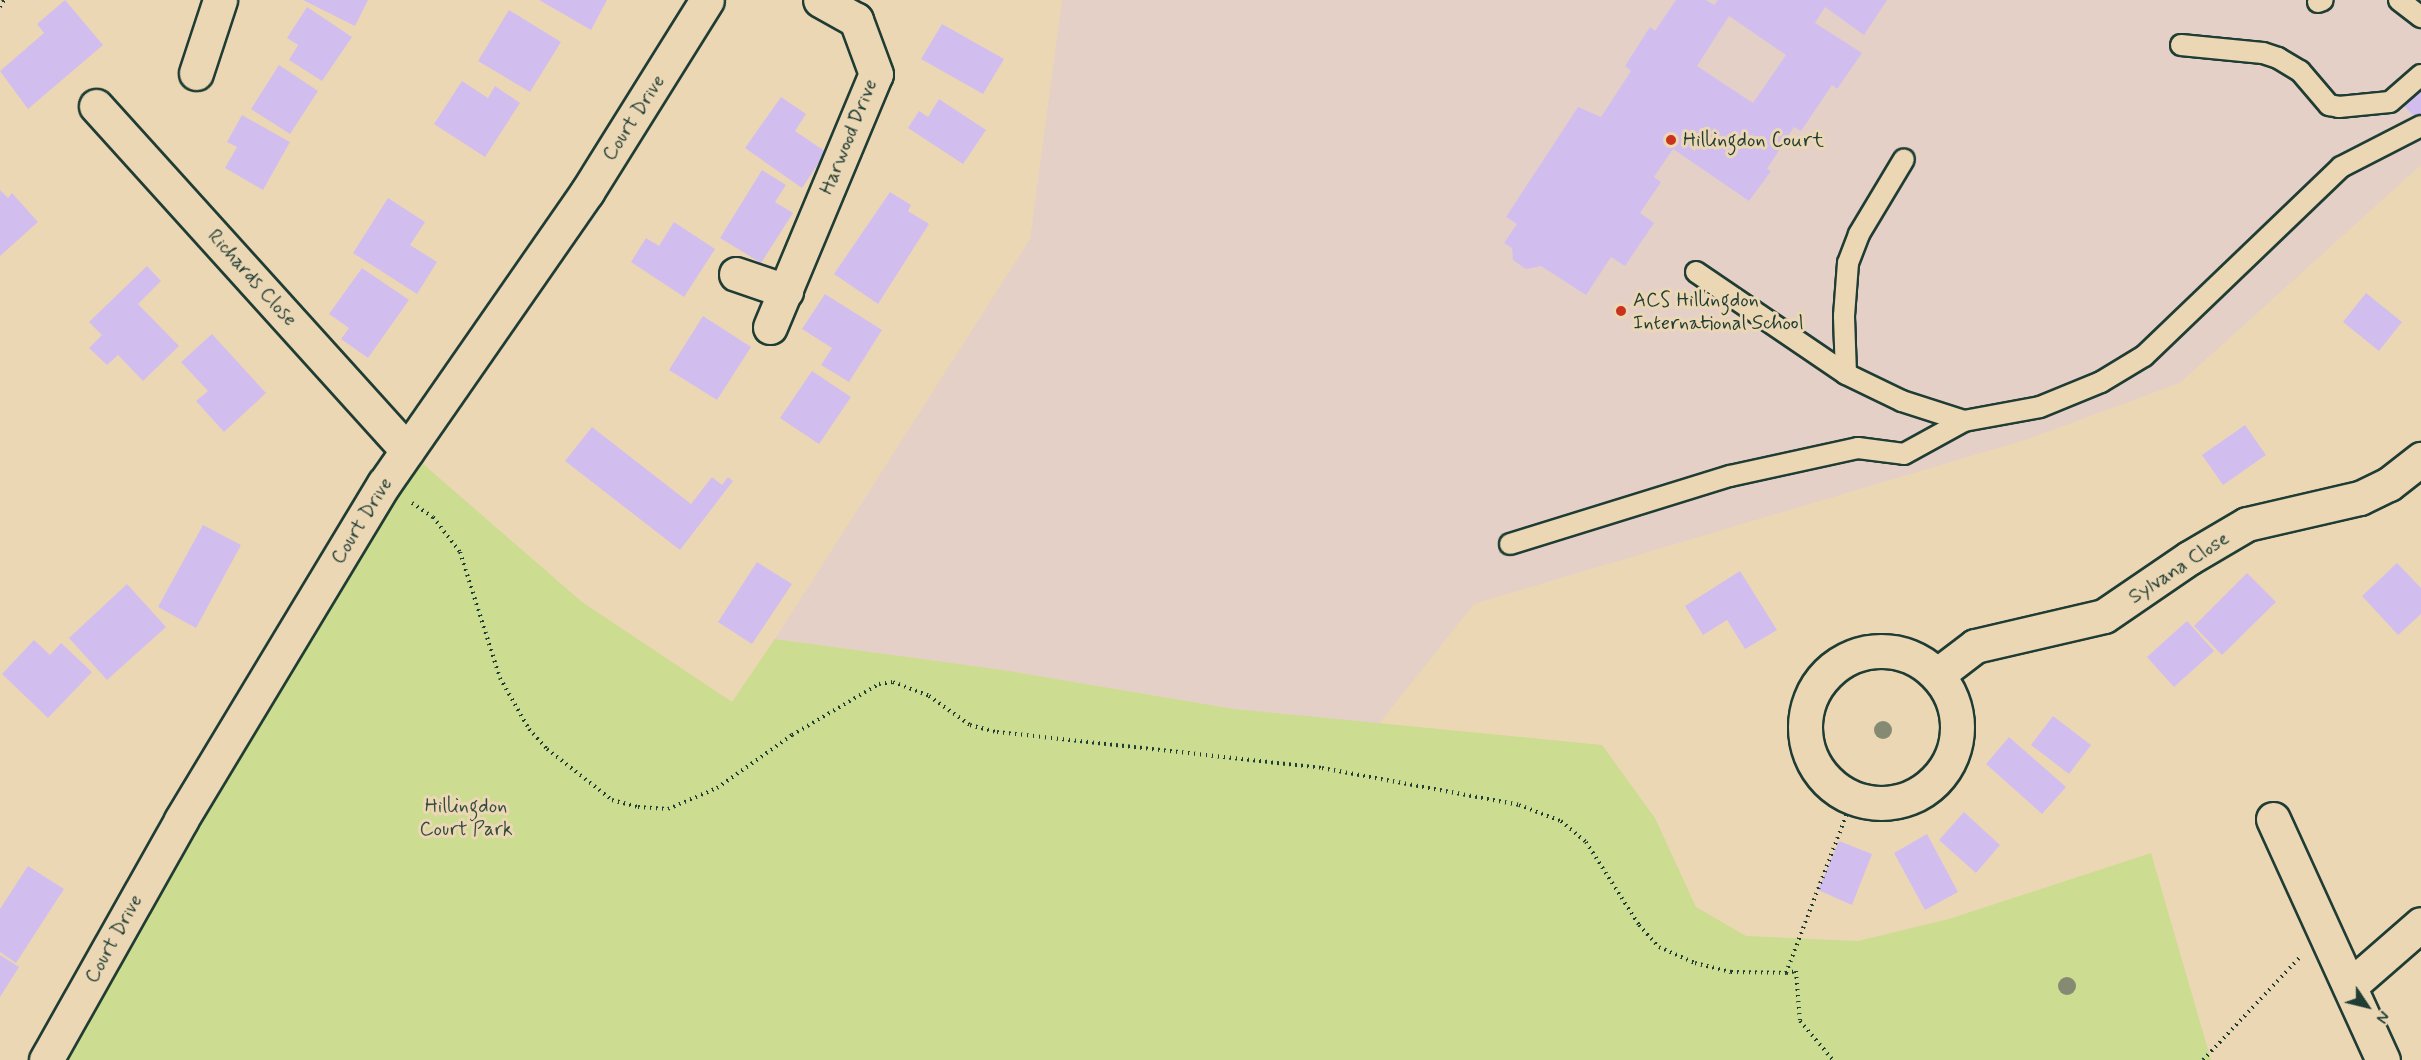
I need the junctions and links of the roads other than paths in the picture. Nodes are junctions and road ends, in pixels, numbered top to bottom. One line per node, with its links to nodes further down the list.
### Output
1 (219, 0): 7 (street)
2 (707, 0): 18 (street, Court Drive)
3 (820, 0): 14 (street, Harwood Drive)
4 (2399, 0): 5 (lane)
5 (2421, 17)
6 (2181, 45): 8 (lane)
7 (196, 73)
8 (2421, 75)
9 (96, 106): 18 (street, Richards Close)
10 (2421, 126): 17 (lane)
11 (1905, 159): 16 (lane)
12 (1696, 273): 16 (lane)
13 (736, 274): 14 (street)
14 (786, 291): 15 (street, Harwood Drive)
15 (771, 327)
16 (1846, 374): 17 (lane)
17 (1964, 421): 20 (lane)
18 (407, 450): 25 (street, Court Drive)
19 (2421, 459): 21 (street, Sylvana Close)
20 (1510, 544)
21 (1937, 675): 21 (street)
22 (2273, 819): 24 (street)
23 (2421, 924): 24 (street)
24 (2350, 986): 26 (street)
25 (46, 1060)
26 (2383, 1060)

